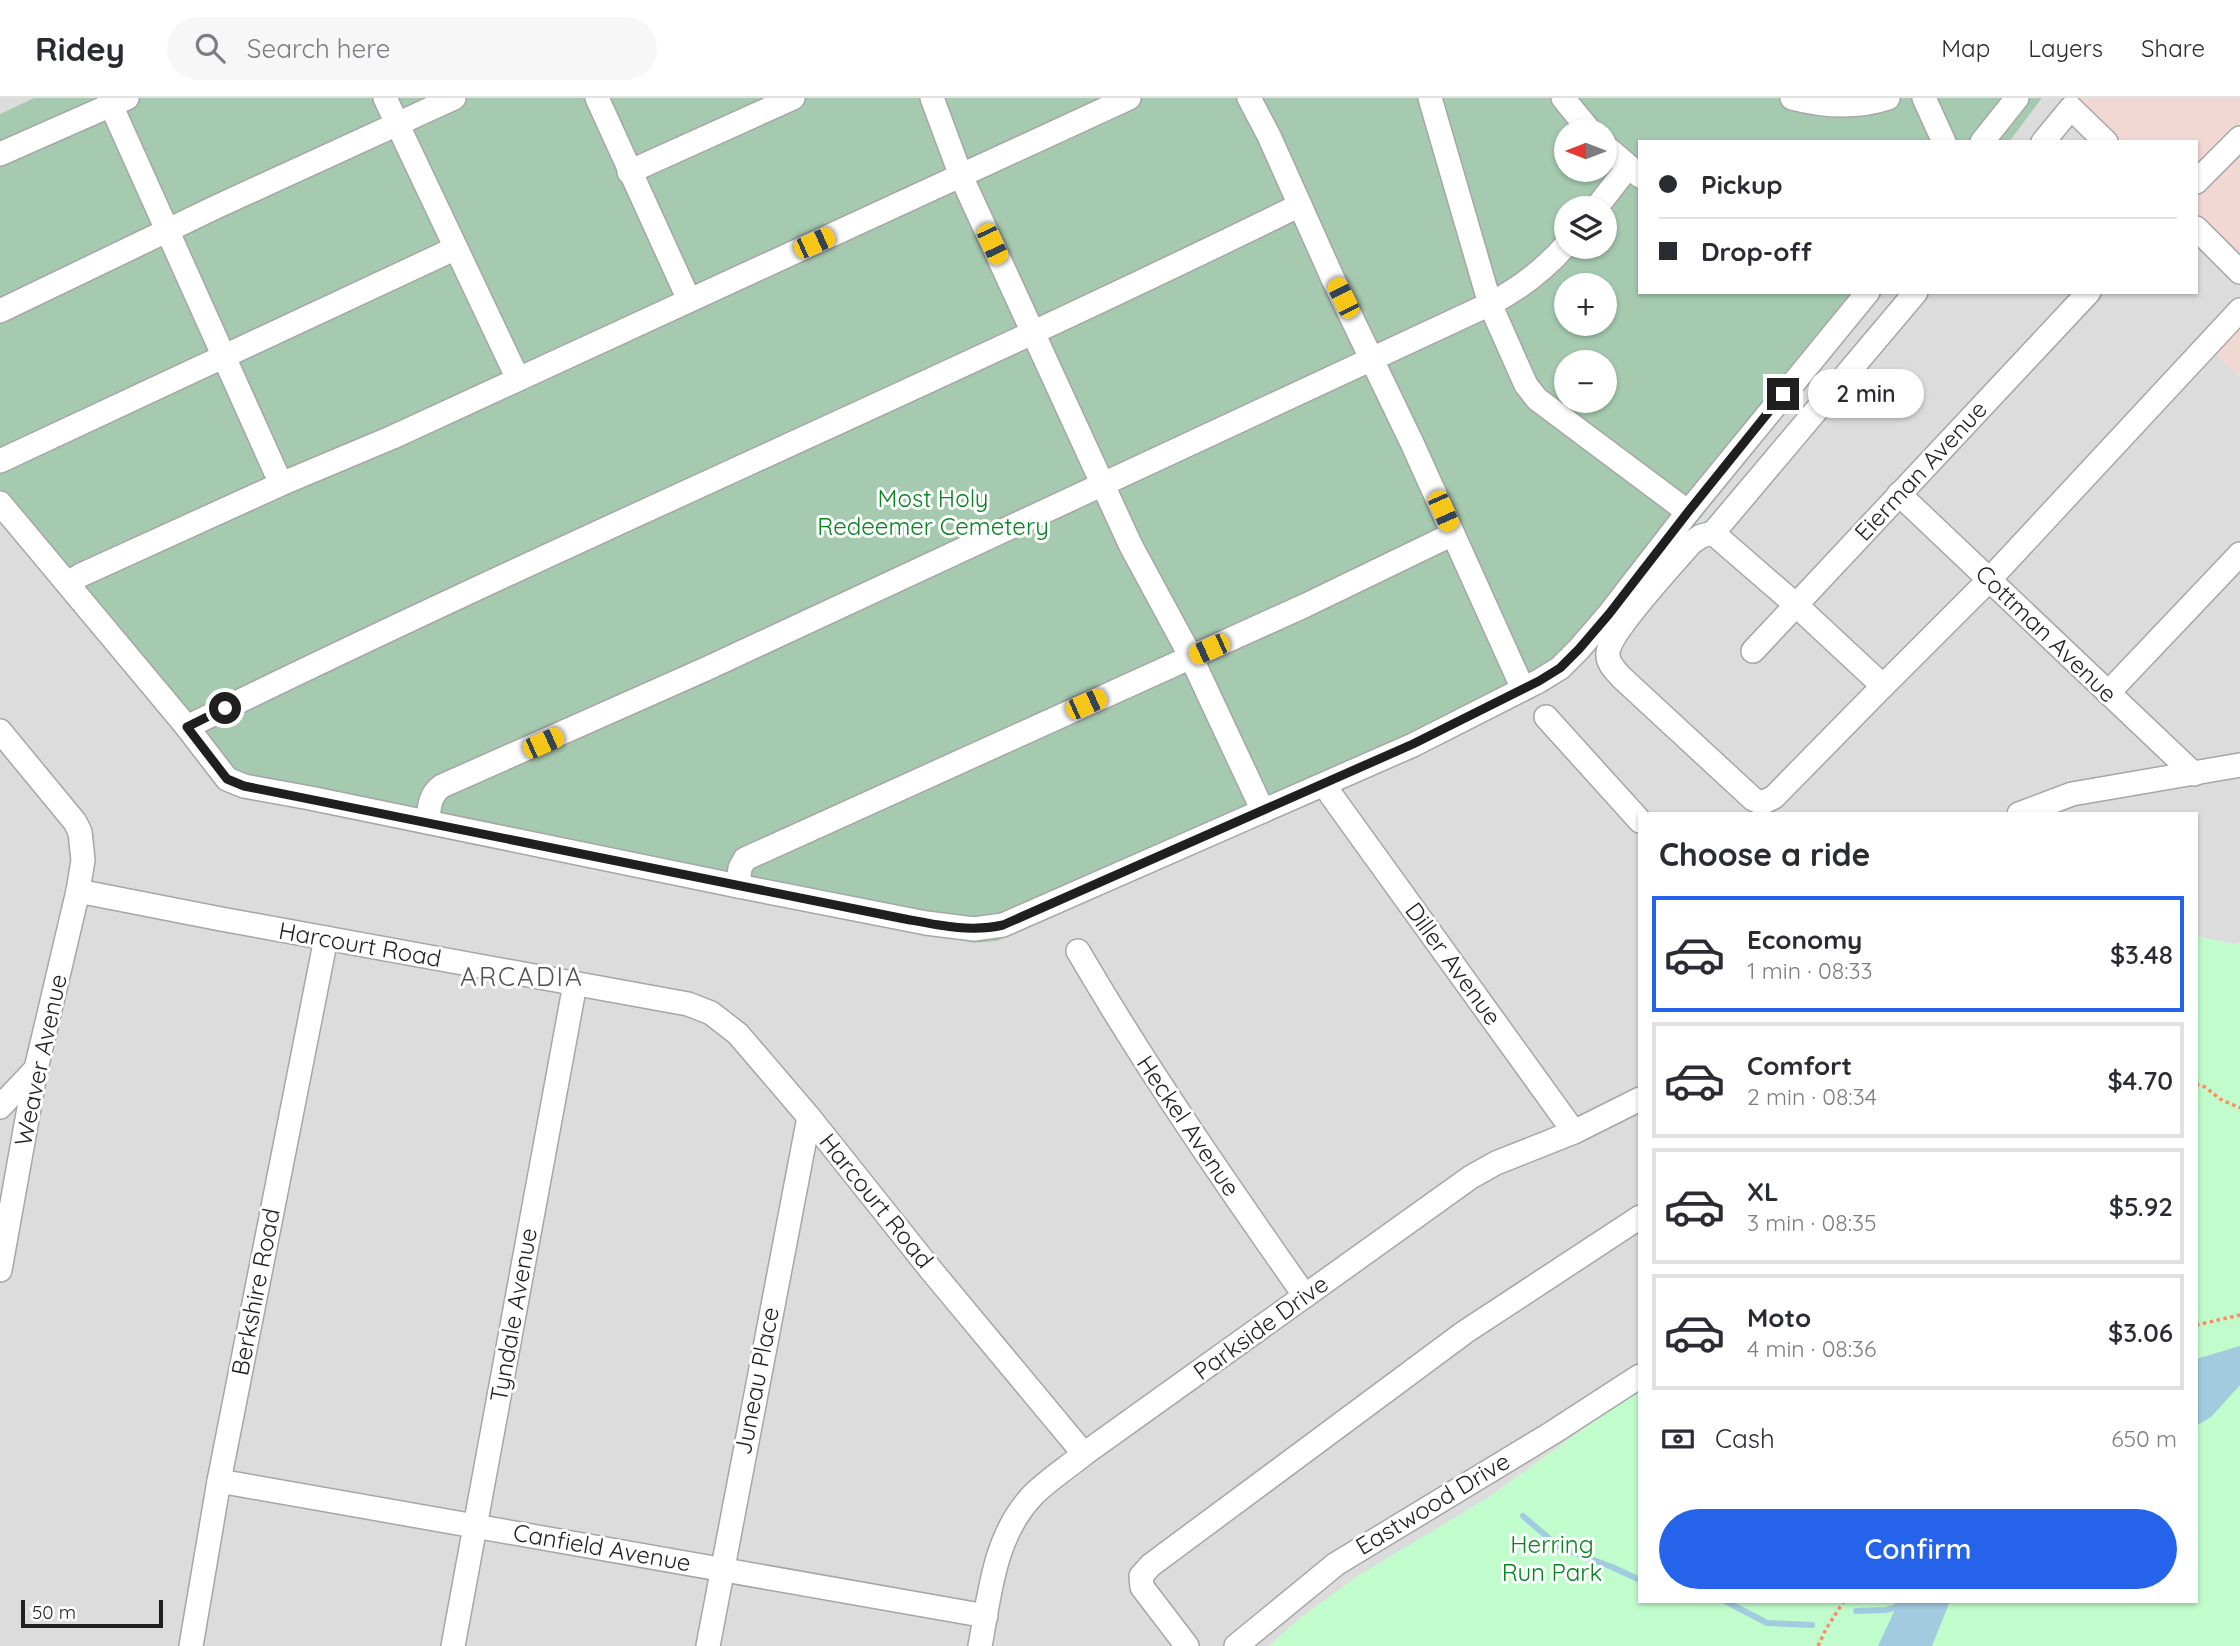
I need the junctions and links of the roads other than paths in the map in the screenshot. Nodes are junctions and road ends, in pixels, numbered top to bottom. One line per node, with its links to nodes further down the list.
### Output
1 (385, 98): 16 (street)
2 (454, 98): 16 (street)
3 (597, 98): 24 (street)
4 (793, 98): 24 (street)
5 (932, 98): 26 (street)
6 (1129, 98): 26 (street)
7 (1249, 98): 29 (street)
8 (1430, 98): 39 (street)
9 (1563, 98): 15 (street)
10 (1792, 98): 11 (street)
11 (1888, 98)
12 (1924, 98): 18 (street)
13 (2017, 98): 19 (street)
14 (119, 101): 22 (street); 30 (street)
15 (1580, 119)
16 (397, 123): 30 (street); 32 (street)
17 (2240, 138): 27 (street)
18 (1943, 140)
19 (1984, 140)
20 (2045, 140): 21 (street)
21 (2104, 140)
22 (0, 155)
23 (1617, 157): 25 (street)
24 (629, 172): 38 (street)
25 (1634, 172): 28 (street)
26 (961, 176): 38 (street); 42 (street)
27 (2198, 180)
28 (1609, 196)
29 (1300, 205): 42 (street); 44 (street)
30 (168, 230): 41 (street); 43 (street)
31 (2198, 230): 34 (street)
32 (456, 247): 43 (street); 45 (street)
33 (1554, 257): 39 (street)
34 (2240, 272)
35 (1866, 294): 51 (street)
36 (1914, 294): 52 (street)
37 (2087, 294): 49 (street, Eierman Avenue)
38 (689, 300): 45 (street)
39 (1490, 304): 44 (street); 51 (street)
40 (2240, 310): 55 (street)
41 (0, 311)
42 (1034, 334): 48 (street); 64 (street)
43 (225, 356): 46 (street); 47 (street)
44 (1372, 358): 48 (street); 53 (street)
45 (518, 379): 47 (street)
46 (0, 461)
47 (281, 484): 56 (street)
48 (1103, 486): 59 (street); 72 (street)
49 (1899, 494): 55 (street, Cottman Avenue); 57 (street, Eierman Avenue)
50 (0, 503): 56 (street)
51 (1688, 512): 61 (street)
52 (1713, 533): 57 (street); 60 (street)
53 (1453, 534): 59 (street); 61 (street)
54 (2240, 554): 62 (street)
55 (1989, 580): 60 (street); 62 (street, Cottman Avenue)
56 (68, 583): 64 (street)
57 (1796, 605): 58 (street, Eierman Avenue); 60 (street)
58 (1753, 651)
59 (1191, 657): 69 (street); 73 (street)
60 (1883, 686)
61 (1523, 689): 69 (street)
62 (2108, 693): 67 (street, Cottman Avenue)
63 (1546, 718): 71 (street)
64 (187, 727): 72 (street)
65 (0, 731): 74 (street)
66 (2240, 765): 67 (street)
67 (2194, 774): 70 (street)
68 (1331, 795): 82 (street, Diller Avenue)
69 (1263, 811): 73 (street)
70 (2024, 812)
71 (1638, 819)
72 (428, 822): 73 (street)
73 (738, 886)
74 (78, 891): 75 (street, Harcourt Road); 78 (street, Weaver Avenue)
75 (326, 938): 77 (street, Harcourt Road); 88 (street, Berkshire Road)
76 (1078, 951): 85 (street, Heckel Avenue)
77 (575, 984): 81 (street, Harcourt Road); 89 (street, Tyndale Avenue)
78 (36, 1069): 80 (street); 84 (street, Weaver Avenue)
79 (1638, 1099): 82 (street, Parkside Drive)
80 (0, 1107)
81 (809, 1117): 87 (street, Harcourt Road); 90 (street, Juneau Place)
82 (1574, 1132): 85 (street, Parkside Drive)
83 (1638, 1218): 96 (street)
84 (0, 1270)
85 (1305, 1296): 87 (street, Parkside Drive)
86 (1638, 1377): 97 (street, Eastwood Drive)
87 (1084, 1454): 91 (street, Parkside Drive)
88 (219, 1480): 89 (street, Canfield Avenue); 92 (street, Berkshire Road)
89 (475, 1526): 90 (street, Canfield Avenue); 93 (street, Tyndale Avenue)
90 (722, 1569): 91 (street, Canfield Avenue); 94 (street, Juneau Place)
91 (986, 1616): 95 (street, Parkside Drive)
92 (191, 1646)
93 (453, 1646)
94 (708, 1646)
95 (980, 1646)
96 (1187, 1646)
97 (1236, 1646)

